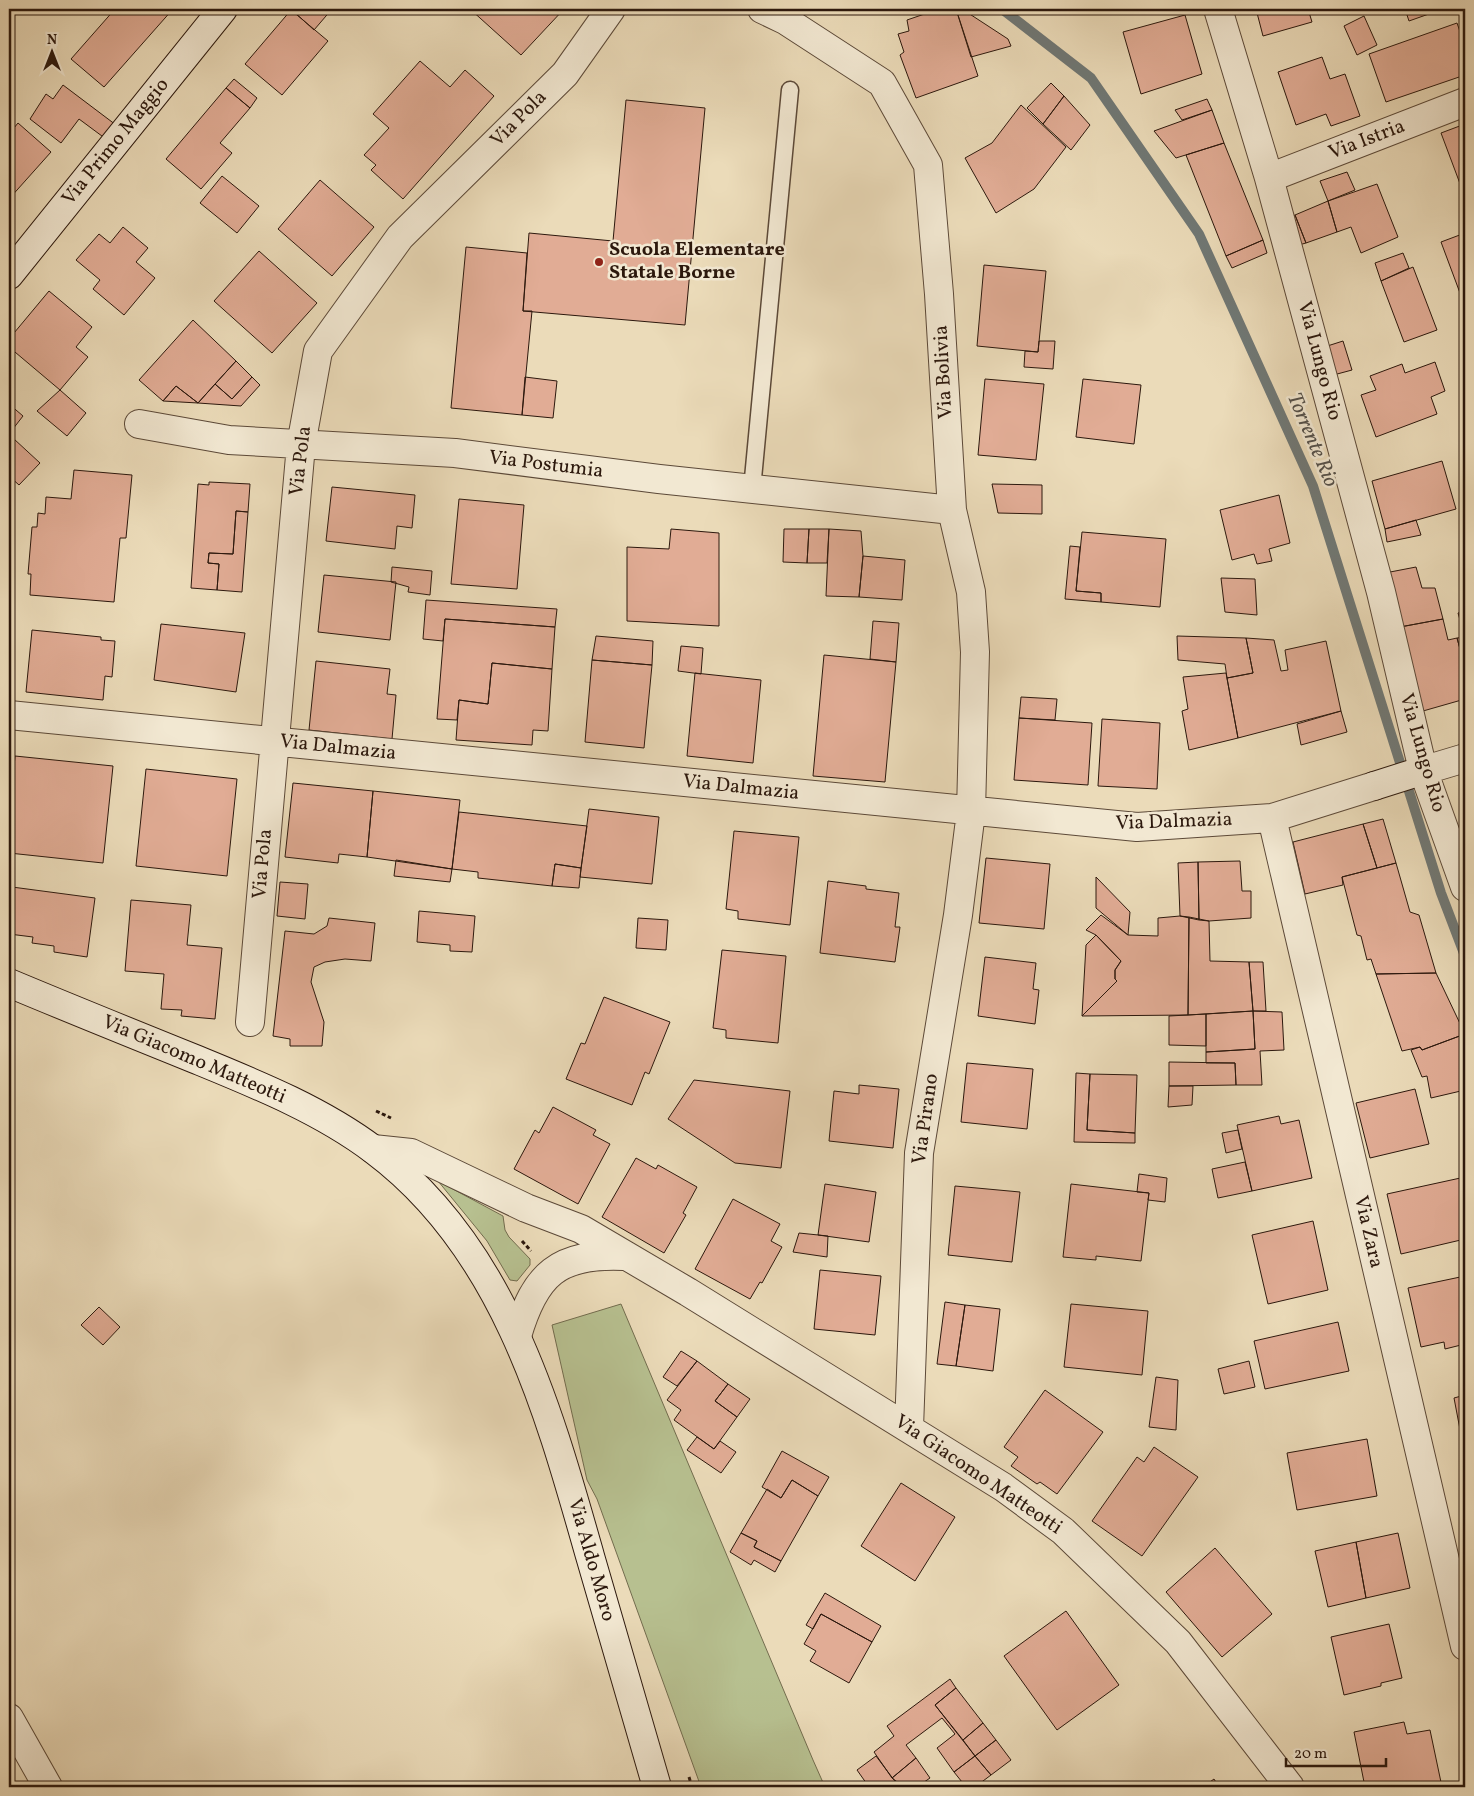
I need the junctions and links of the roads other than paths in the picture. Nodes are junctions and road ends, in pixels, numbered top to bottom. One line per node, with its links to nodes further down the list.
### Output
1 (224, 9): 8 (street, Via Primo Maggio)
2 (610, 9): 10 (street, Via Pola)
3 (1218, 9): 7 (street, Via Lungo Rio)
4 (782, 13): 12 (street, Via Bolivia)
5 (790, 90): 11 (lane)
6 (1465, 102): 7 (street, Via Istria)
7 (1269, 178): 16 (street, Via Lungo Rio)
8 (9, 274)
9 (139, 424): 10 (street, Via Postumia)
10 (301, 445): 11 (street, Via Postumia); 14 (street, Via Pola)
11 (752, 489): 12 (street, Via Postumia)
12 (952, 510): 17 (street, Via Bolivia)
13 (9, 715): 14 (street, Via Dalmazia)
14 (274, 741): 17 (street, Via Dalmazia); 21 (street, Via Pola)
15 (1465, 758): 16 (street, Via Dalmazia)
16 (1419, 772): 18 (street, Via Dalmazia); 19 (street, Via Lungo Rio)
17 (971, 812): 18 (street, Via Dalmazia); 25 (street, Via Pirano)
18 (1272, 818): 26 (street, Via Zara)
19 (1465, 887)
20 (9, 983): 22 (street, Via Giacomo Matteotti)
21 (250, 1022)
22 (373, 1149): 23 (street, Via Giacomo Matteotti); 24 (street, Via Giacomo Matteotti)
23 (624, 1256): 24 (street, Via Giacomo Matteotti); 25 (street, Via Giacomo Matteotti)
24 (517, 1336): 29 (street, Via Aldo Moro)
25 (909, 1428): 30 (street, Via Giacomo Matteotti)
26 (1465, 1646)
27 (9, 1718): 28 (street)
28 (48, 1787)
29 (656, 1787)
30 (1290, 1787)

